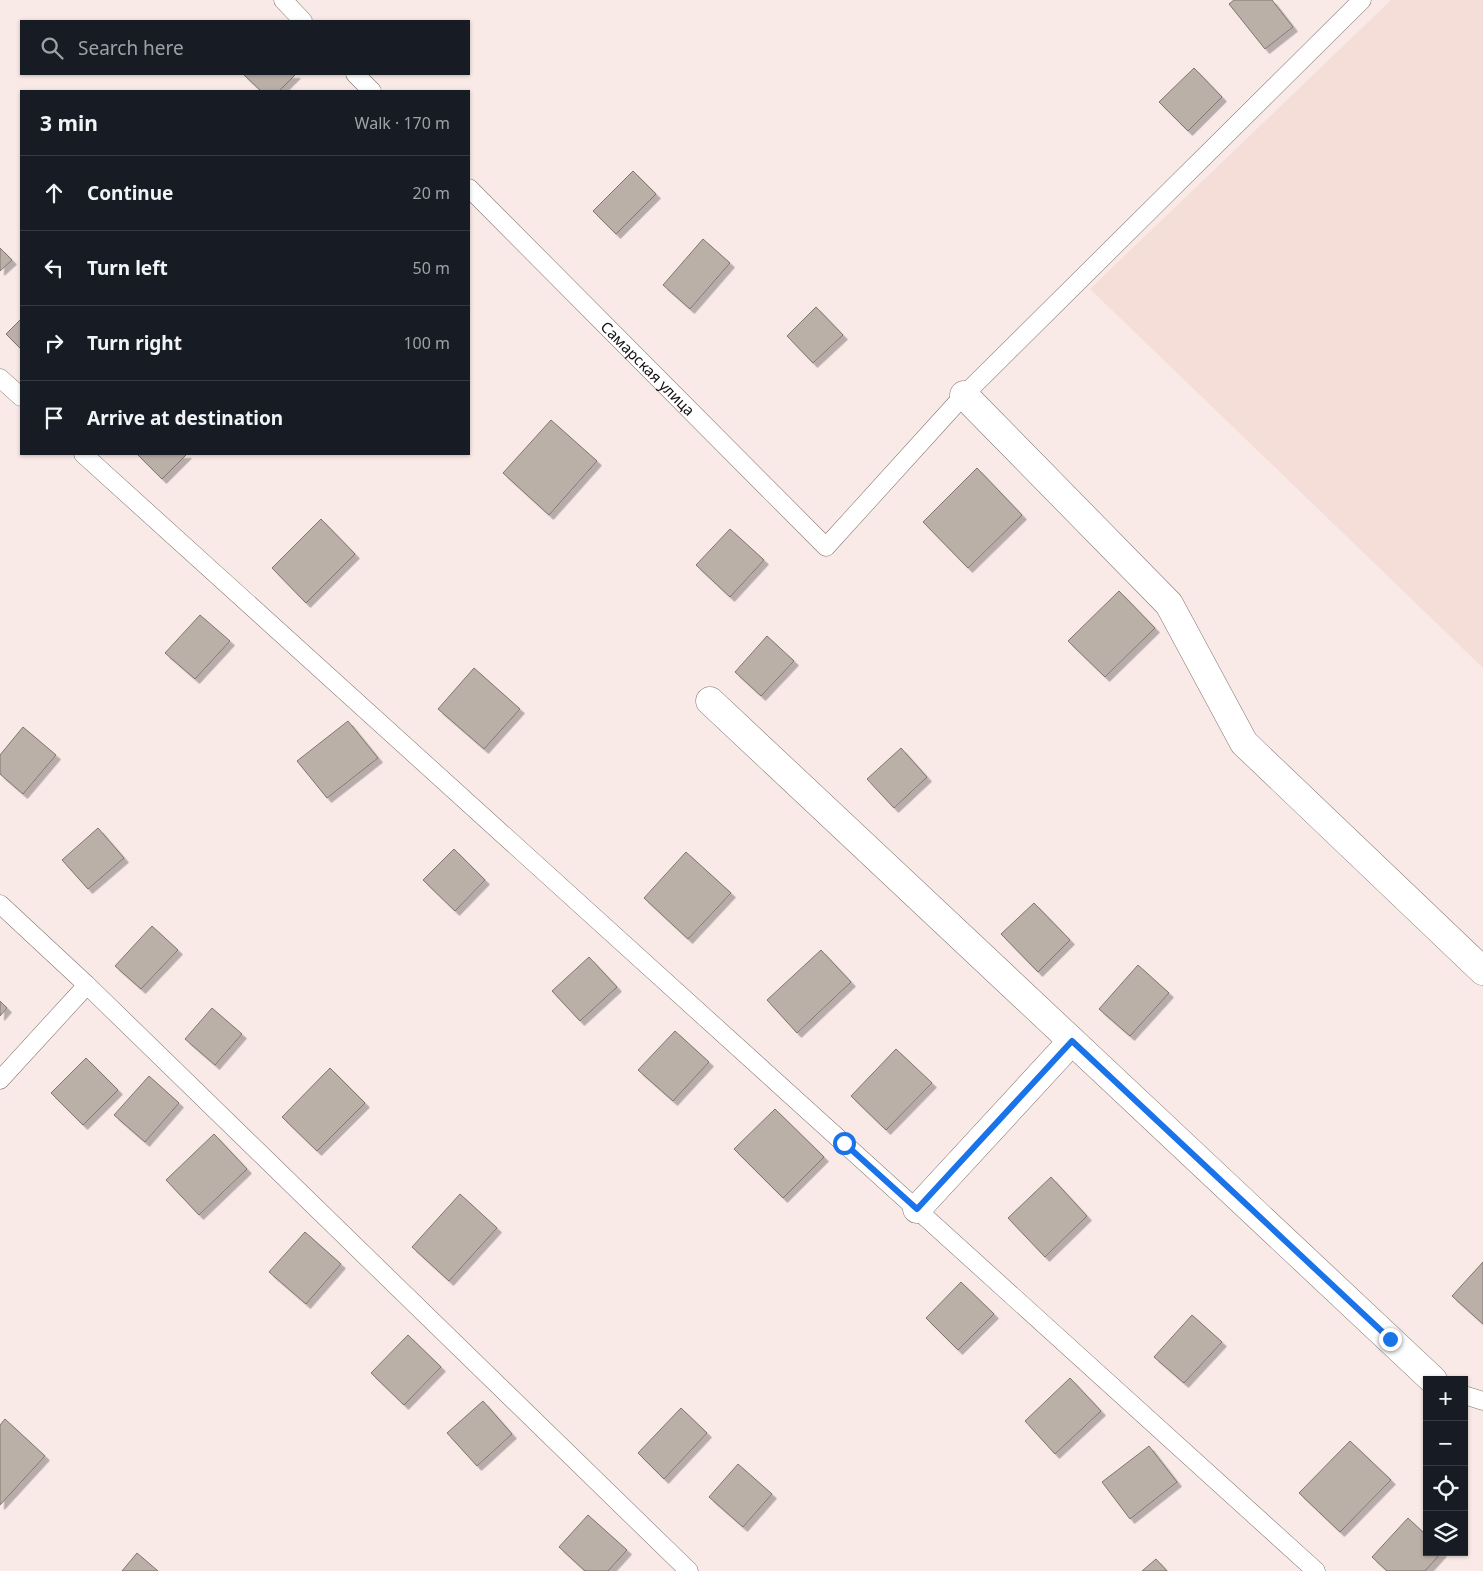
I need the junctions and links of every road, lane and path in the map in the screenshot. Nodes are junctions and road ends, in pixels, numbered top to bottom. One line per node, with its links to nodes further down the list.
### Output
1 (283, 0): 3 (lane)
2 (1362, 0): 8 (lane)
3 (303, 20)
4 (356, 75): 5 (lane)
5 (371, 90)
6 (470, 189): 8 (lane, Самарская улица)
7 (0, 378): 9 (lane)
8 (964, 395): 13 (street)
9 (20, 396)
10 (84, 455): 17 (lane)
11 (710, 701): 15 (street)
12 (0, 904): 14 (lane)
13 (1483, 971)
14 (87, 985): 16 (lane); 21 (lane)
15 (1072, 1041): 17 (street); 18 (street)
16 (0, 1080)
17 (917, 1209): 22 (lane)
18 (1429, 1376)
19 (1468, 1396): 20 (lane)
20 (1483, 1401)
21 (689, 1571)
22 (1316, 1571)

